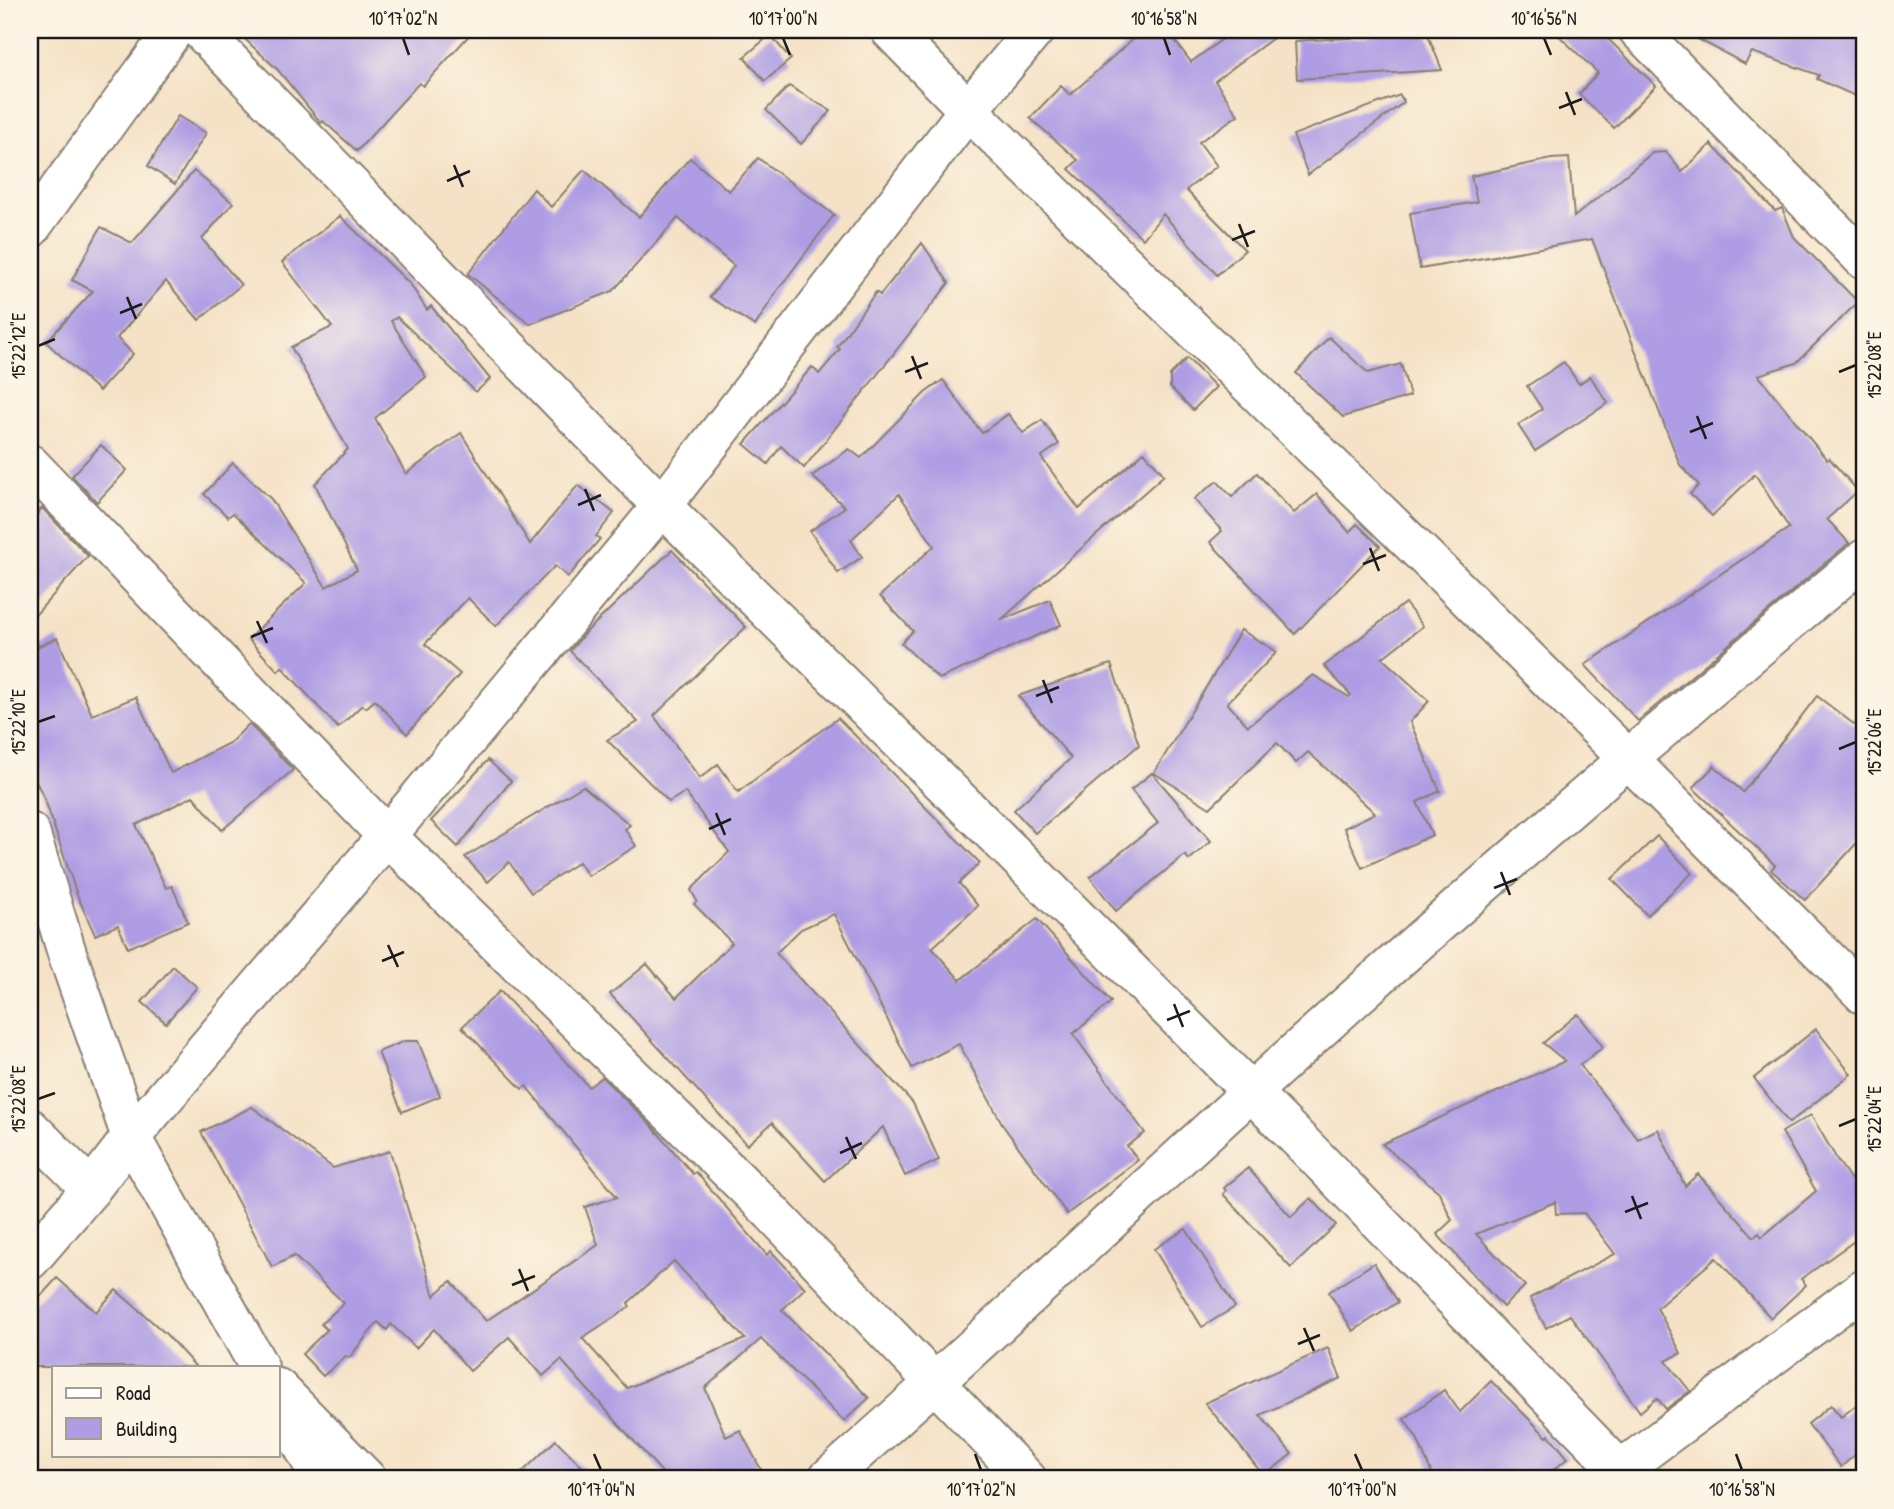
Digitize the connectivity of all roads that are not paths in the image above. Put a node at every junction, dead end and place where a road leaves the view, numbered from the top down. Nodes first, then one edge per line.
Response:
1 (174, 30) edge
2 (200, 30) edge
3 (890, 30) edge
4 (1035, 30) edge
5 (1638, 30) edge
6 (968, 110) junction
7 (30, 229) edge
8 (1864, 260) edge
9 (30, 464) edge
10 (662, 506) junction
11 (1864, 559) edge
12 (1627, 757) junction
13 (30, 832) edge
14 (387, 836) junction
15 (1864, 995) edge
16 (1251, 1092) junction
17 (30, 1128) edge
18 (131, 1137) junction
19 (92, 1189) junction
20 (30, 1260) edge
21 (1864, 1288) edge
22 (258, 1366) edge
23 (935, 1384) junction
24 (280, 1390) edge
25 (280, 1406) edge
26 (1619, 1476) edge
27 (321, 1479) edge
28 (367, 1479) edge
29 (827, 1479) edge
30 (1027, 1479) edge

1 - 7 street
2 - 10 street
3 - 6 street
4 - 6 street
5 - 8 street
6 - 10 street
6 - 12 street
9 - 14 street
10 - 14 street
10 - 16 street
11 - 12 street
12 - 15 street
12 - 16 street
13 - 18 street
14 - 18 street
14 - 23 street
16 - 23 street
16 - 26 street
17 - 19 street
18 - 19 street
18 - 22 street
19 - 20 street
21 - 26 street
23 - 29 street
23 - 30 street
24 - 28 street
25 - 27 street

